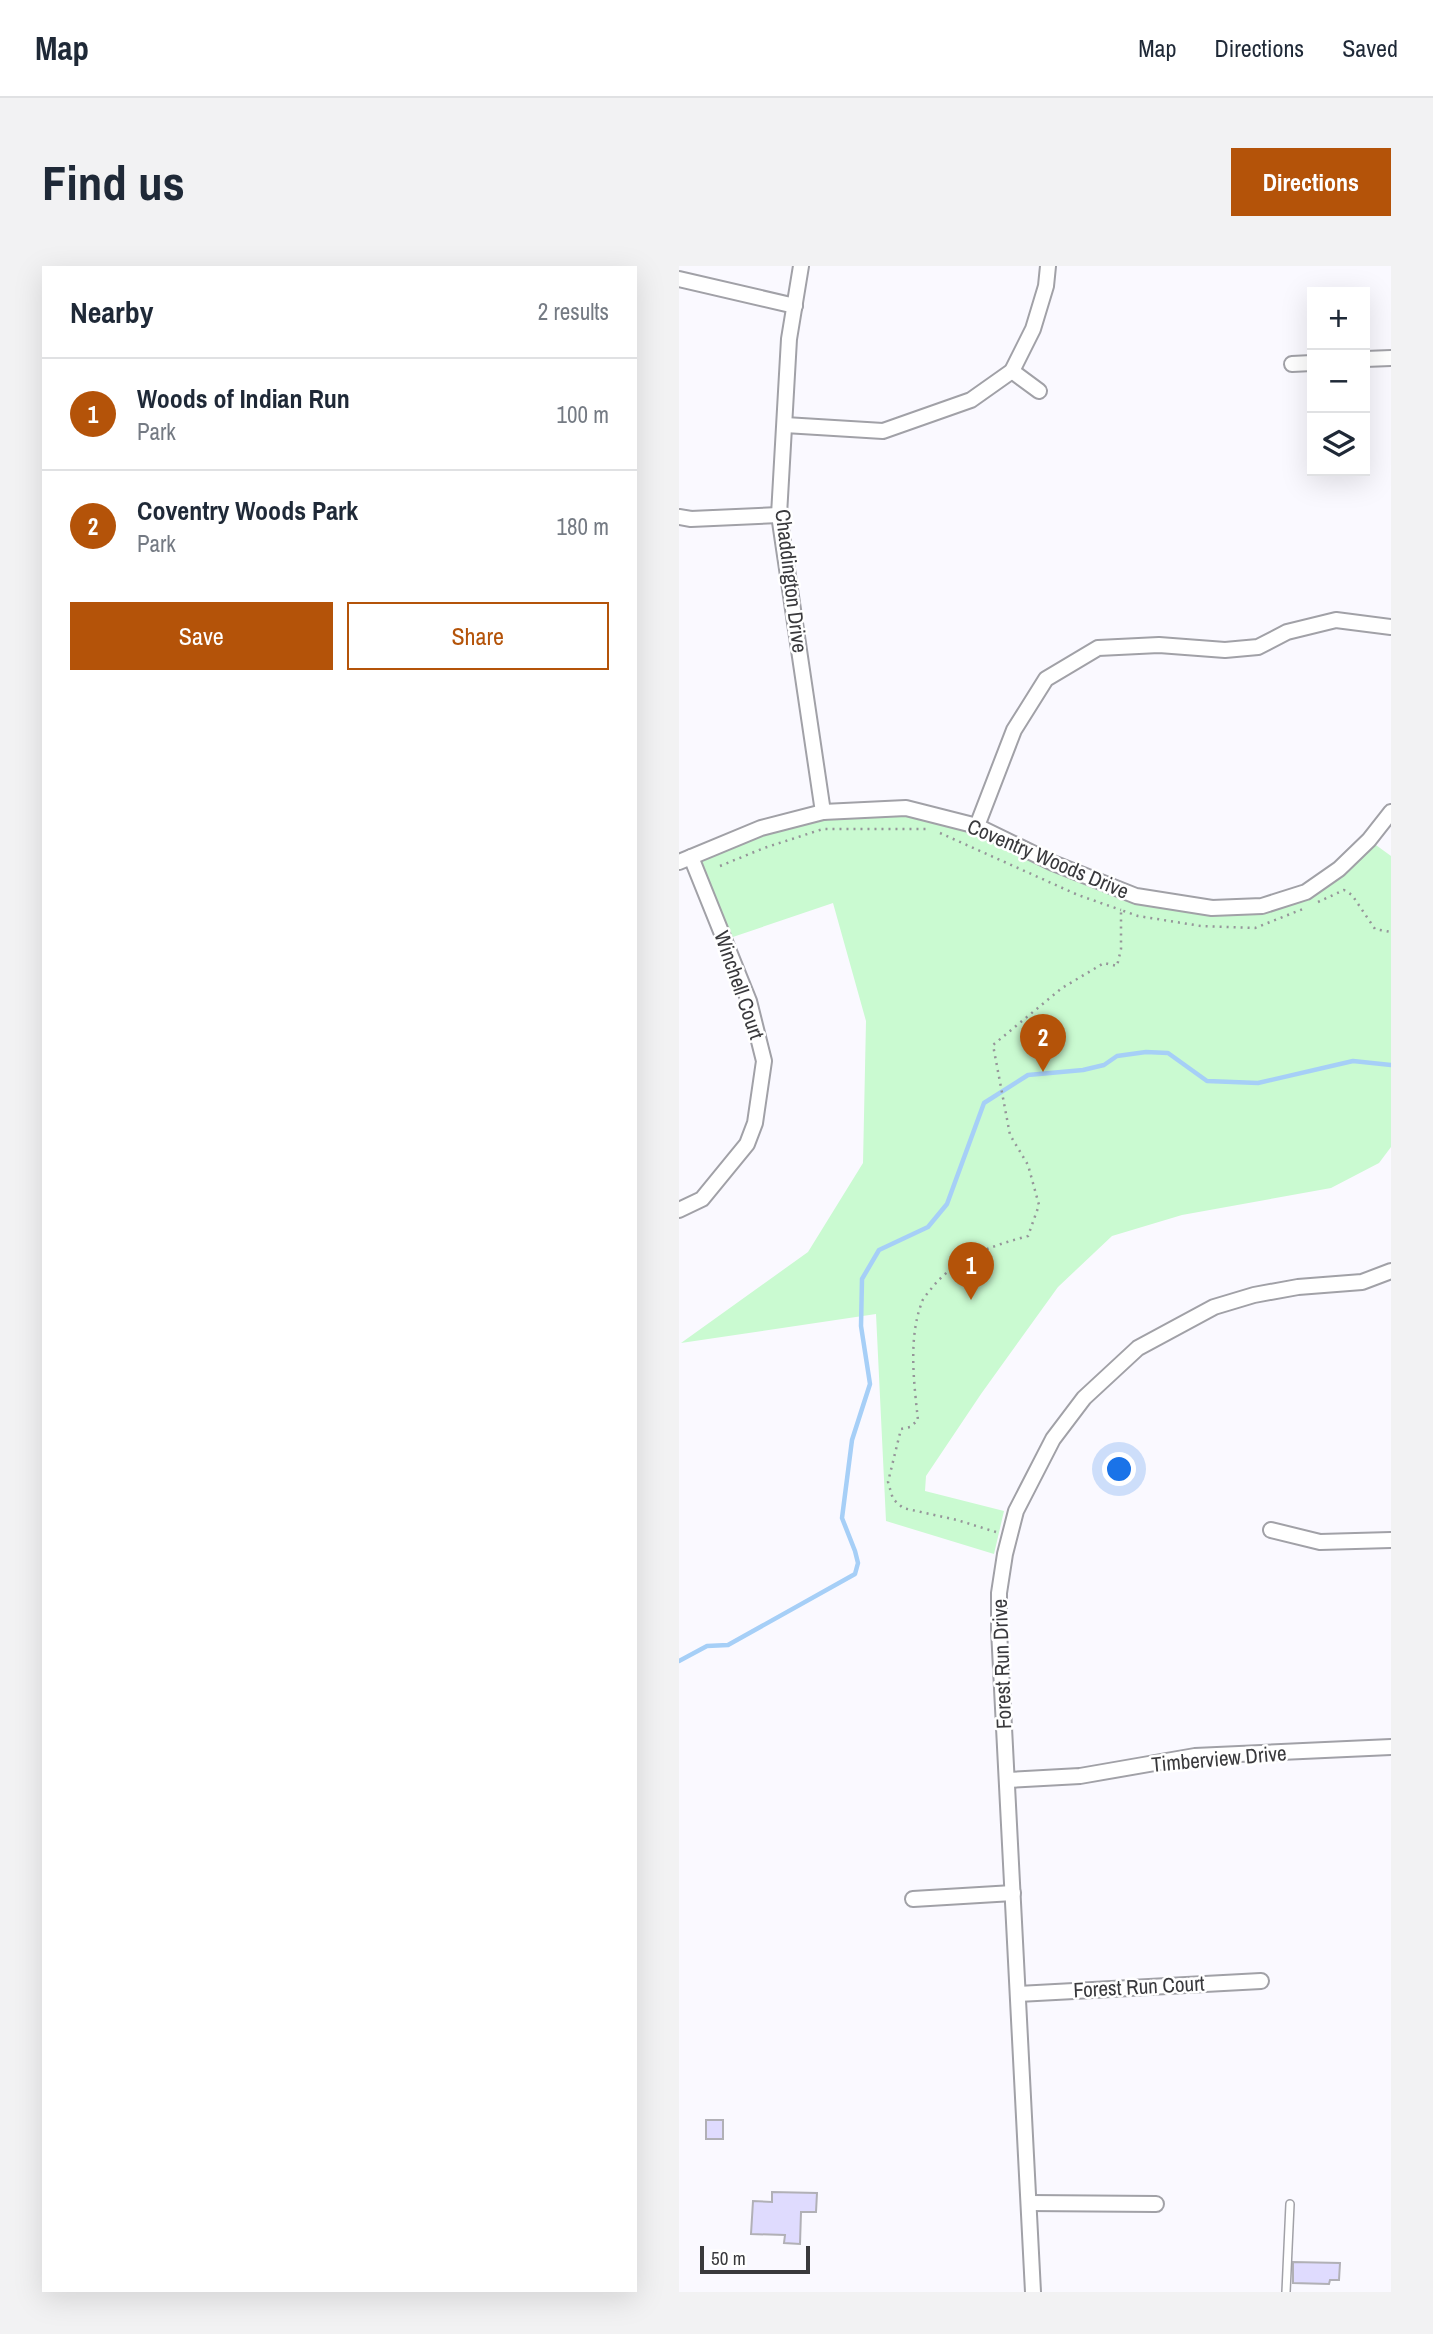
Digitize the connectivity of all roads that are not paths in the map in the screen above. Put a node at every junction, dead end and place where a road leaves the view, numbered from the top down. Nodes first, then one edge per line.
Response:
1 (801, 266) edge
2 (1048, 266) edge
3 (679, 279) edge
4 (795, 306) junction
5 (1391, 358) edge
6 (1370, 359) edge
7 (1307, 362) edge
8 (1292, 364) dead end
9 (1012, 372) junction
10 (1039, 391) dead end
11 (785, 425) junction
12 (779, 515) junction
13 (679, 517) edge
14 (1391, 627) edge
15 (823, 812) junction
16 (1391, 812) edge
17 (977, 826) junction
18 (685, 860) edge
19 (679, 1210) edge
20 (1391, 1271) edge
21 (1271, 1530) dead end
22 (1391, 1540) edge
23 (1391, 1747) edge
24 (1007, 1780) junction
25 (1013, 1893) junction
26 (913, 1899) dead end
27 (1261, 1981) dead end
28 (1018, 1994) junction
29 (1029, 2203) junction
30 (1156, 2204) dead end
31 (1290, 2204) dead end
32 (1033, 2292) edge
33 (1286, 2292) edge

1 - 4 street, Chaddington Drive
2 - 9 street
3 - 4 street
4 - 11 street, Chaddington Drive
5 - 6 street
7 - 8 street
9 - 10 street
9 - 11 street
11 - 12 street, Chaddington Drive
12 - 13 street
12 - 15 street, Chaddington Drive
14 - 17 street
15 - 17 street, Coventry Woods Drive
15 - 18 street, Coventry Woods Drive
16 - 17 street, Coventry Woods Drive
18 - 19 street, Winchell Court
20 - 24 street, Forest Run Drive
21 - 22 street
23 - 24 street, Timberview Drive
24 - 25 street, Forest Run Drive
25 - 26 street
25 - 28 street, Forest Run Drive
27 - 28 street, Forest Run Court
28 - 29 street, Forest Run Drive
29 - 30 street
29 - 32 street, Forest Run Drive
31 - 33 lane

